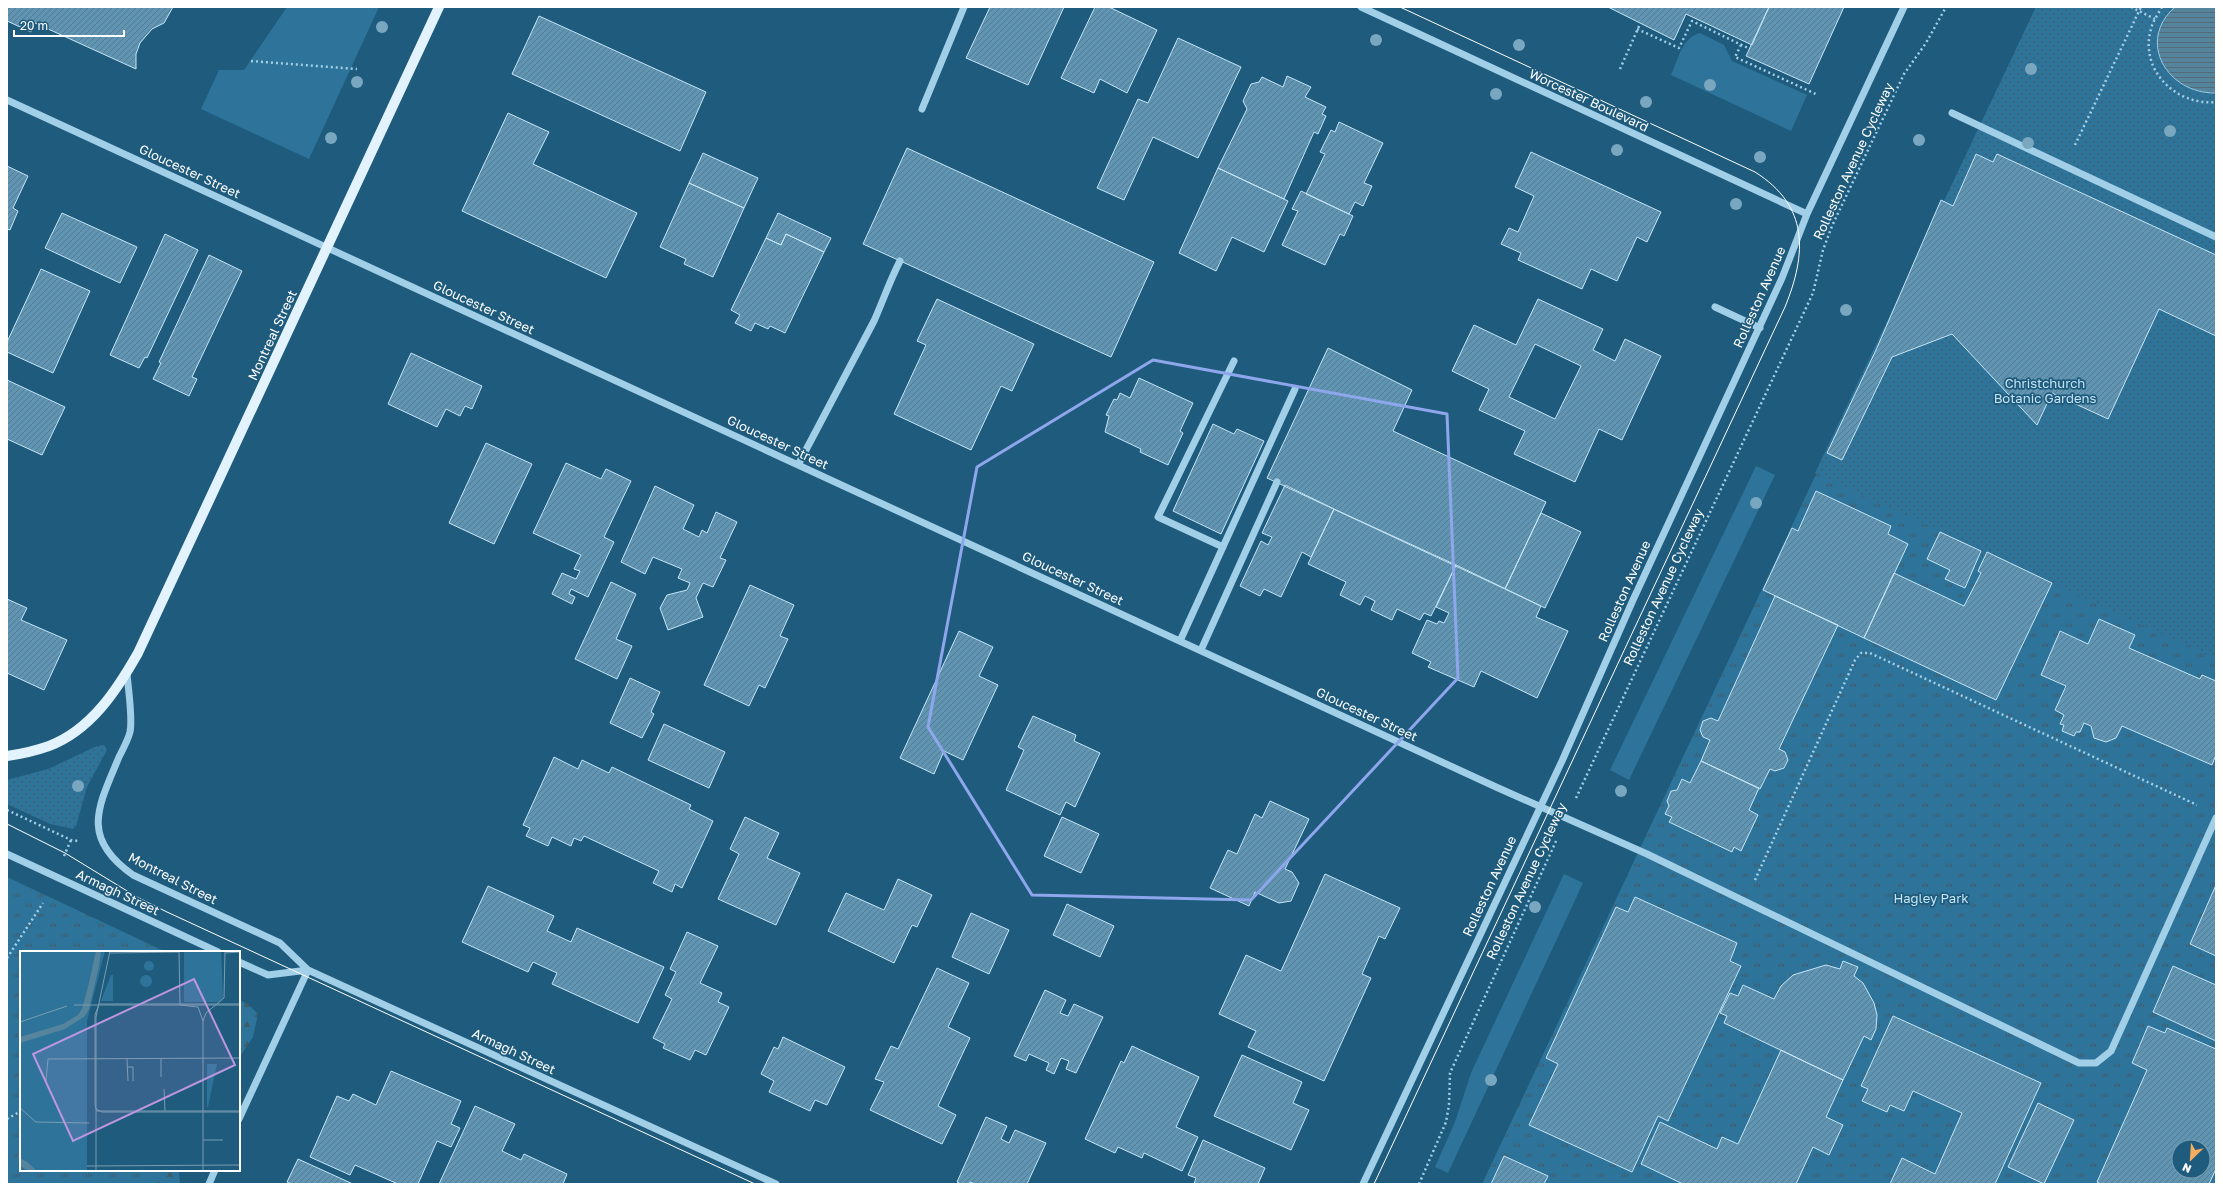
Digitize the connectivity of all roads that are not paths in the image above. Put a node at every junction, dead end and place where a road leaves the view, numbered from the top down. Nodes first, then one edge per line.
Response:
1 (438, 7) edge
2 (964, 7) edge
3 (1361, 7) edge
4 (1904, 7) edge
5 (7, 100) edge
6 (922, 109) dead end
7 (1952, 113) dead end
8 (1807, 214) junction
9 (2216, 237) edge
10 (327, 247) junction
11 (900, 260) dead end
12 (1716, 307) dead end
13 (1760, 328) junction
14 (1234, 361) dead end
15 (1295, 389) dead end
16 (798, 465) junction
17 (1277, 482) dead end
18 (1223, 547) junction
19 (1180, 641) junction
20 (1201, 650) junction
21 (127, 673) junction
22 (7, 756) edge
23 (1540, 807) junction
24 (2216, 818) edge
25 (7, 854) edge
26 (216, 951) edge
27 (240, 962) edge
28 (308, 970) junction
29 (240, 1117) edge
30 (215, 1171) edge
31 (209, 1184) edge
32 (776, 1184) edge
33 (1363, 1184) edge

1 - 10 main road, Montreal Street
2 - 6 street
3 - 8 street, Worcester Boulevard
4 - 8 street, Rolleston Avenue
5 - 10 street, Gloucester Street
7 - 9 street
8 - 13 street, Rolleston Avenue
10 - 16 street, Gloucester Street
10 - 21 main road, Montreal Street
11 - 16 street
12 - 13 street
13 - 23 street, Rolleston Avenue
14 - 18 street
15 - 18 street
16 - 19 street, Gloucester Street
17 - 20 street
18 - 19 street
19 - 20 street, Gloucester Street
20 - 23 street, Gloucester Street
21 - 22 main road, Montreal Street
21 - 28 street, Montreal Street
23 - 24 street, Gloucester Street
23 - 33 street, Rolleston Avenue
25 - 26 street, Armagh Street
27 - 28 street
28 - 29 street
28 - 32 street, Armagh Street
30 - 31 street

